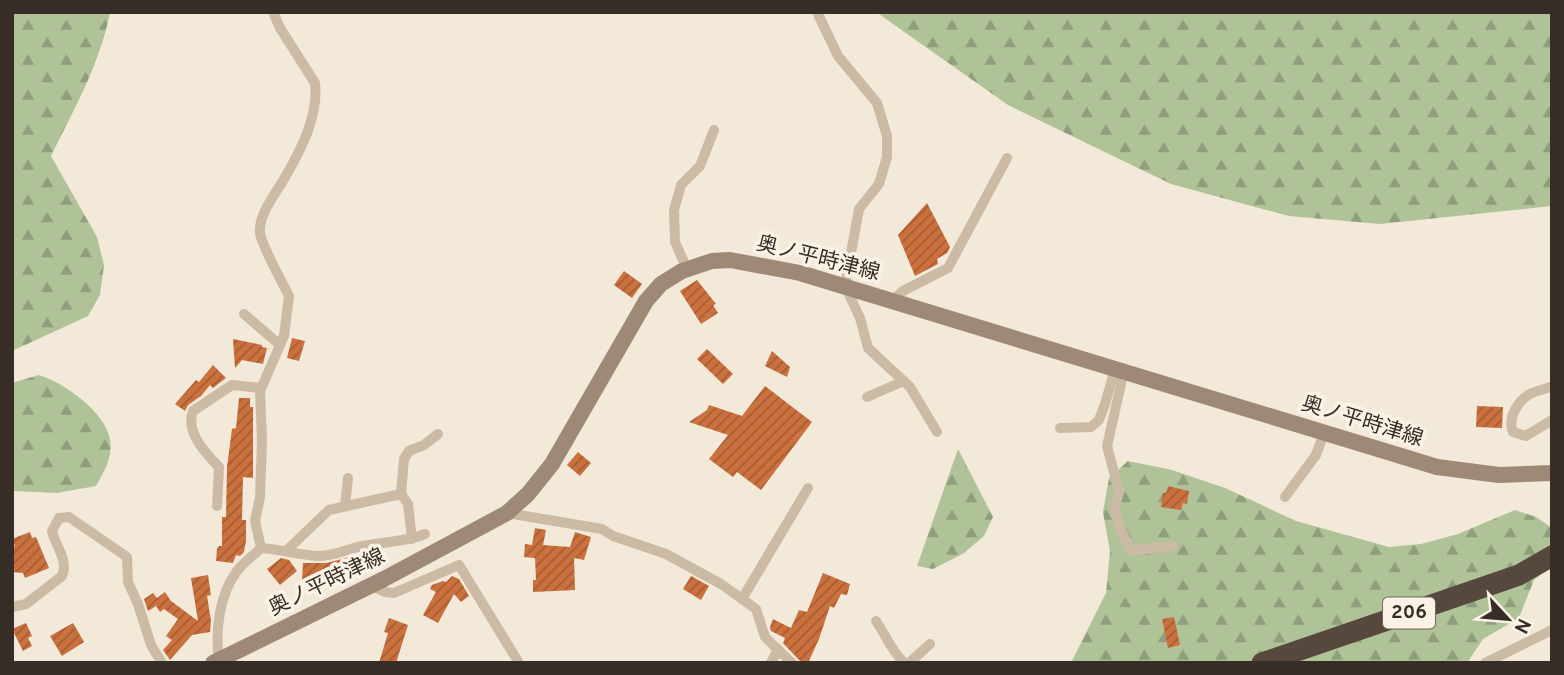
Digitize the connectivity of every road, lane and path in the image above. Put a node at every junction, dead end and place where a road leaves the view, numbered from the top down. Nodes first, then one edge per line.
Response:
1 (274, 12) edge
2 (817, 12) edge
3 (714, 130) dead end
4 (1007, 158) dead end
5 (687, 270) junction
6 (845, 286) junction
7 (893, 300) junction
8 (244, 314) dead end
9 (280, 345) junction
10 (1120, 370) junction
11 (904, 381) junction
12 (1552, 386) edge
13 (261, 388) junction
14 (867, 397) dead end
15 (1552, 420) edge
16 (1060, 428) dead end
17 (937, 432) dead end
18 (1324, 433) junction
19 (438, 434) dead end
20 (1552, 473) edge
21 (348, 478) dead end
22 (808, 488) dead end
23 (401, 494) junction
24 (1285, 497) dead end
25 (217, 506) dead end
26 (345, 506) junction
27 (507, 513) junction
28 (425, 534) dead end
29 (412, 540) junction
30 (1173, 546) dead end
31 (261, 548) junction
32 (287, 550) junction
33 (1552, 556) edge
34 (371, 586) junction
35 (742, 599) junction
36 (12, 607) edge
37 (876, 621) dead end
38 (1552, 630) edge
39 (930, 644) dead end
40 (778, 649) junction
41 (216, 661) edge
42 (162, 663) edge
43 (519, 663) edge
44 (771, 663) edge
45 (792, 663) edge
46 (907, 663) edge
47 (1262, 663) edge
48 (1485, 663) edge

1 - 9 street
2 - 6 street
3 - 5 street
4 - 7 street
5 - 6 main road, 奥ノ平時津線
5 - 27 main road, 奥ノ平時津線
6 - 7 main road, 奥ノ平時津線
6 - 11 street
7 - 10 main road, 奥ノ平時津線
8 - 9 street
9 - 13 street
10 - 16 street
10 - 18 main road, 奥ノ平時津線
10 - 30 street
11 - 14 street
11 - 17 street
12 - 15 street
13 - 25 street
13 - 31 street
18 - 20 main road, 奥ノ平時津線
18 - 24 street
19 - 23 street
21 - 26 street
22 - 35 street
23 - 26 street
23 - 29 street
26 - 32 street
27 - 34 main road, 奥ノ平時津線
27 - 35 street
28 - 29 street
29 - 32 street
31 - 32 street
31 - 41 street
33 - 47 highway, 206
34 - 41 main road, 奥ノ平時津線
34 - 43 street
35 - 40 street
36 - 42 street
37 - 46 street
38 - 48 street
39 - 46 street
40 - 44 street
40 - 45 street

